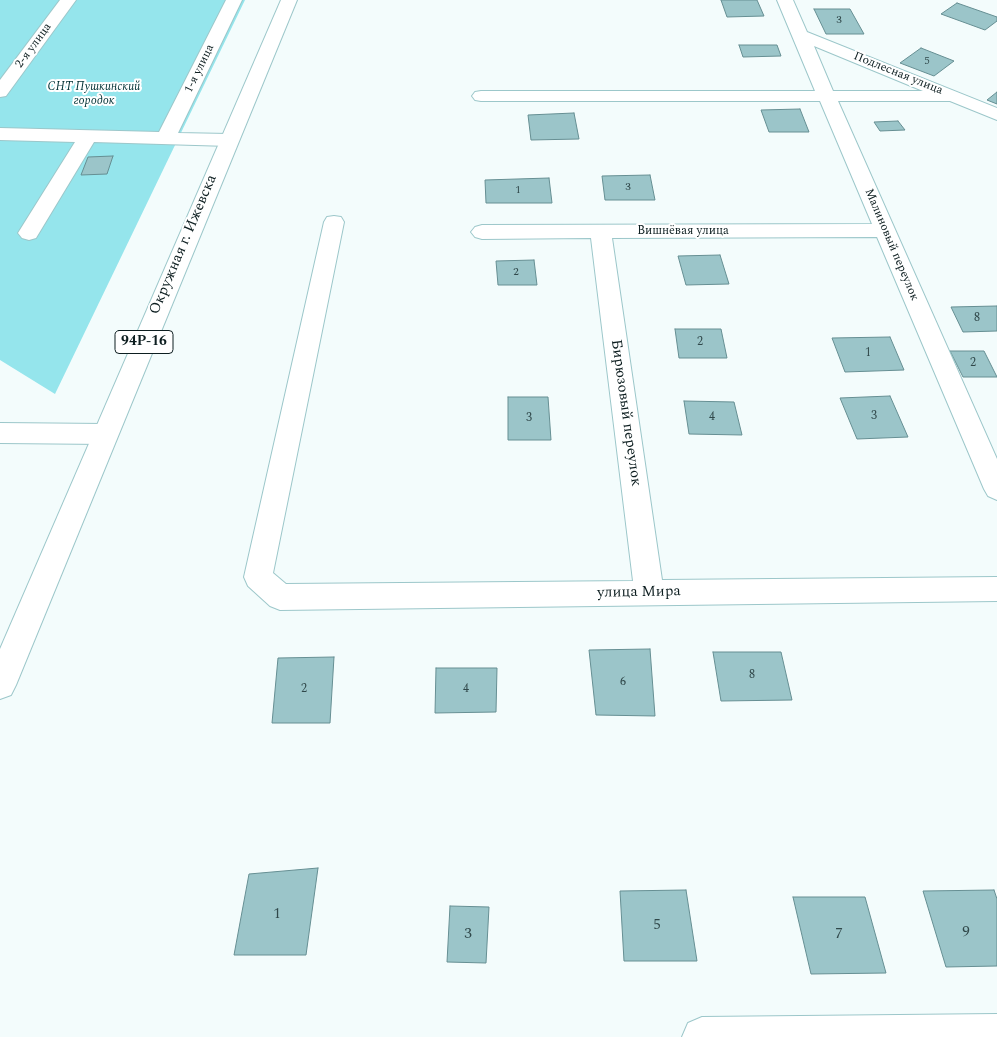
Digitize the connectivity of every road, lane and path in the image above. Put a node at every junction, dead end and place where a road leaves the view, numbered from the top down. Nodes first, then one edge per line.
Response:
1 (68, 0) edge
2 (234, 0) edge
3 (289, 0) edge
4 (784, 0) edge
5 (800, 35) junction
6 (0, 92) edge
7 (481, 96) dead end
8 (826, 96) junction
9 (954, 96) junction
10 (997, 114) edge
11 (0, 134) edge
12 (88, 136) junction
13 (166, 138) junction
14 (229, 140) junction
15 (334, 222) dead end
16 (885, 230) junction
17 (482, 232) dead end
18 (601, 232) junction
19 (29, 233) dead end
20 (0, 433) edge
21 (105, 434) junction
22 (997, 490) edge
23 (997, 590) edge
24 (649, 593) junction
25 (0, 685) edge
26 (997, 1034) edge
27 (702, 1037) edge

1 - 6 street, 2-я улица
2 - 13 street, 1-я улица
3 - 14 street, Окружная г. Ижевска / 94Р-16
4 - 5 street, Малиновый переулок
5 - 8 street, Малиновый переулок
5 - 9 street, Подлесная улица
7 - 8 street
8 - 9 street
8 - 16 street, Малиновый переулок
9 - 10 street, Подлесная улица
11 - 12 street
12 - 13 street
12 - 19 street
13 - 14 street
14 - 21 street, Окружная г. Ижевска / 94Р-16
15 - 24 street, улица Мира
16 - 18 street, Вишнёвая улица
16 - 22 street, Малиновый переулок
17 - 18 street, Вишнёвая улица
18 - 24 street, Бирюзовый переулок
20 - 21 street
21 - 25 street, Окружная г. Ижевска / 94Р-16
23 - 24 street, улица Мира
26 - 27 street

